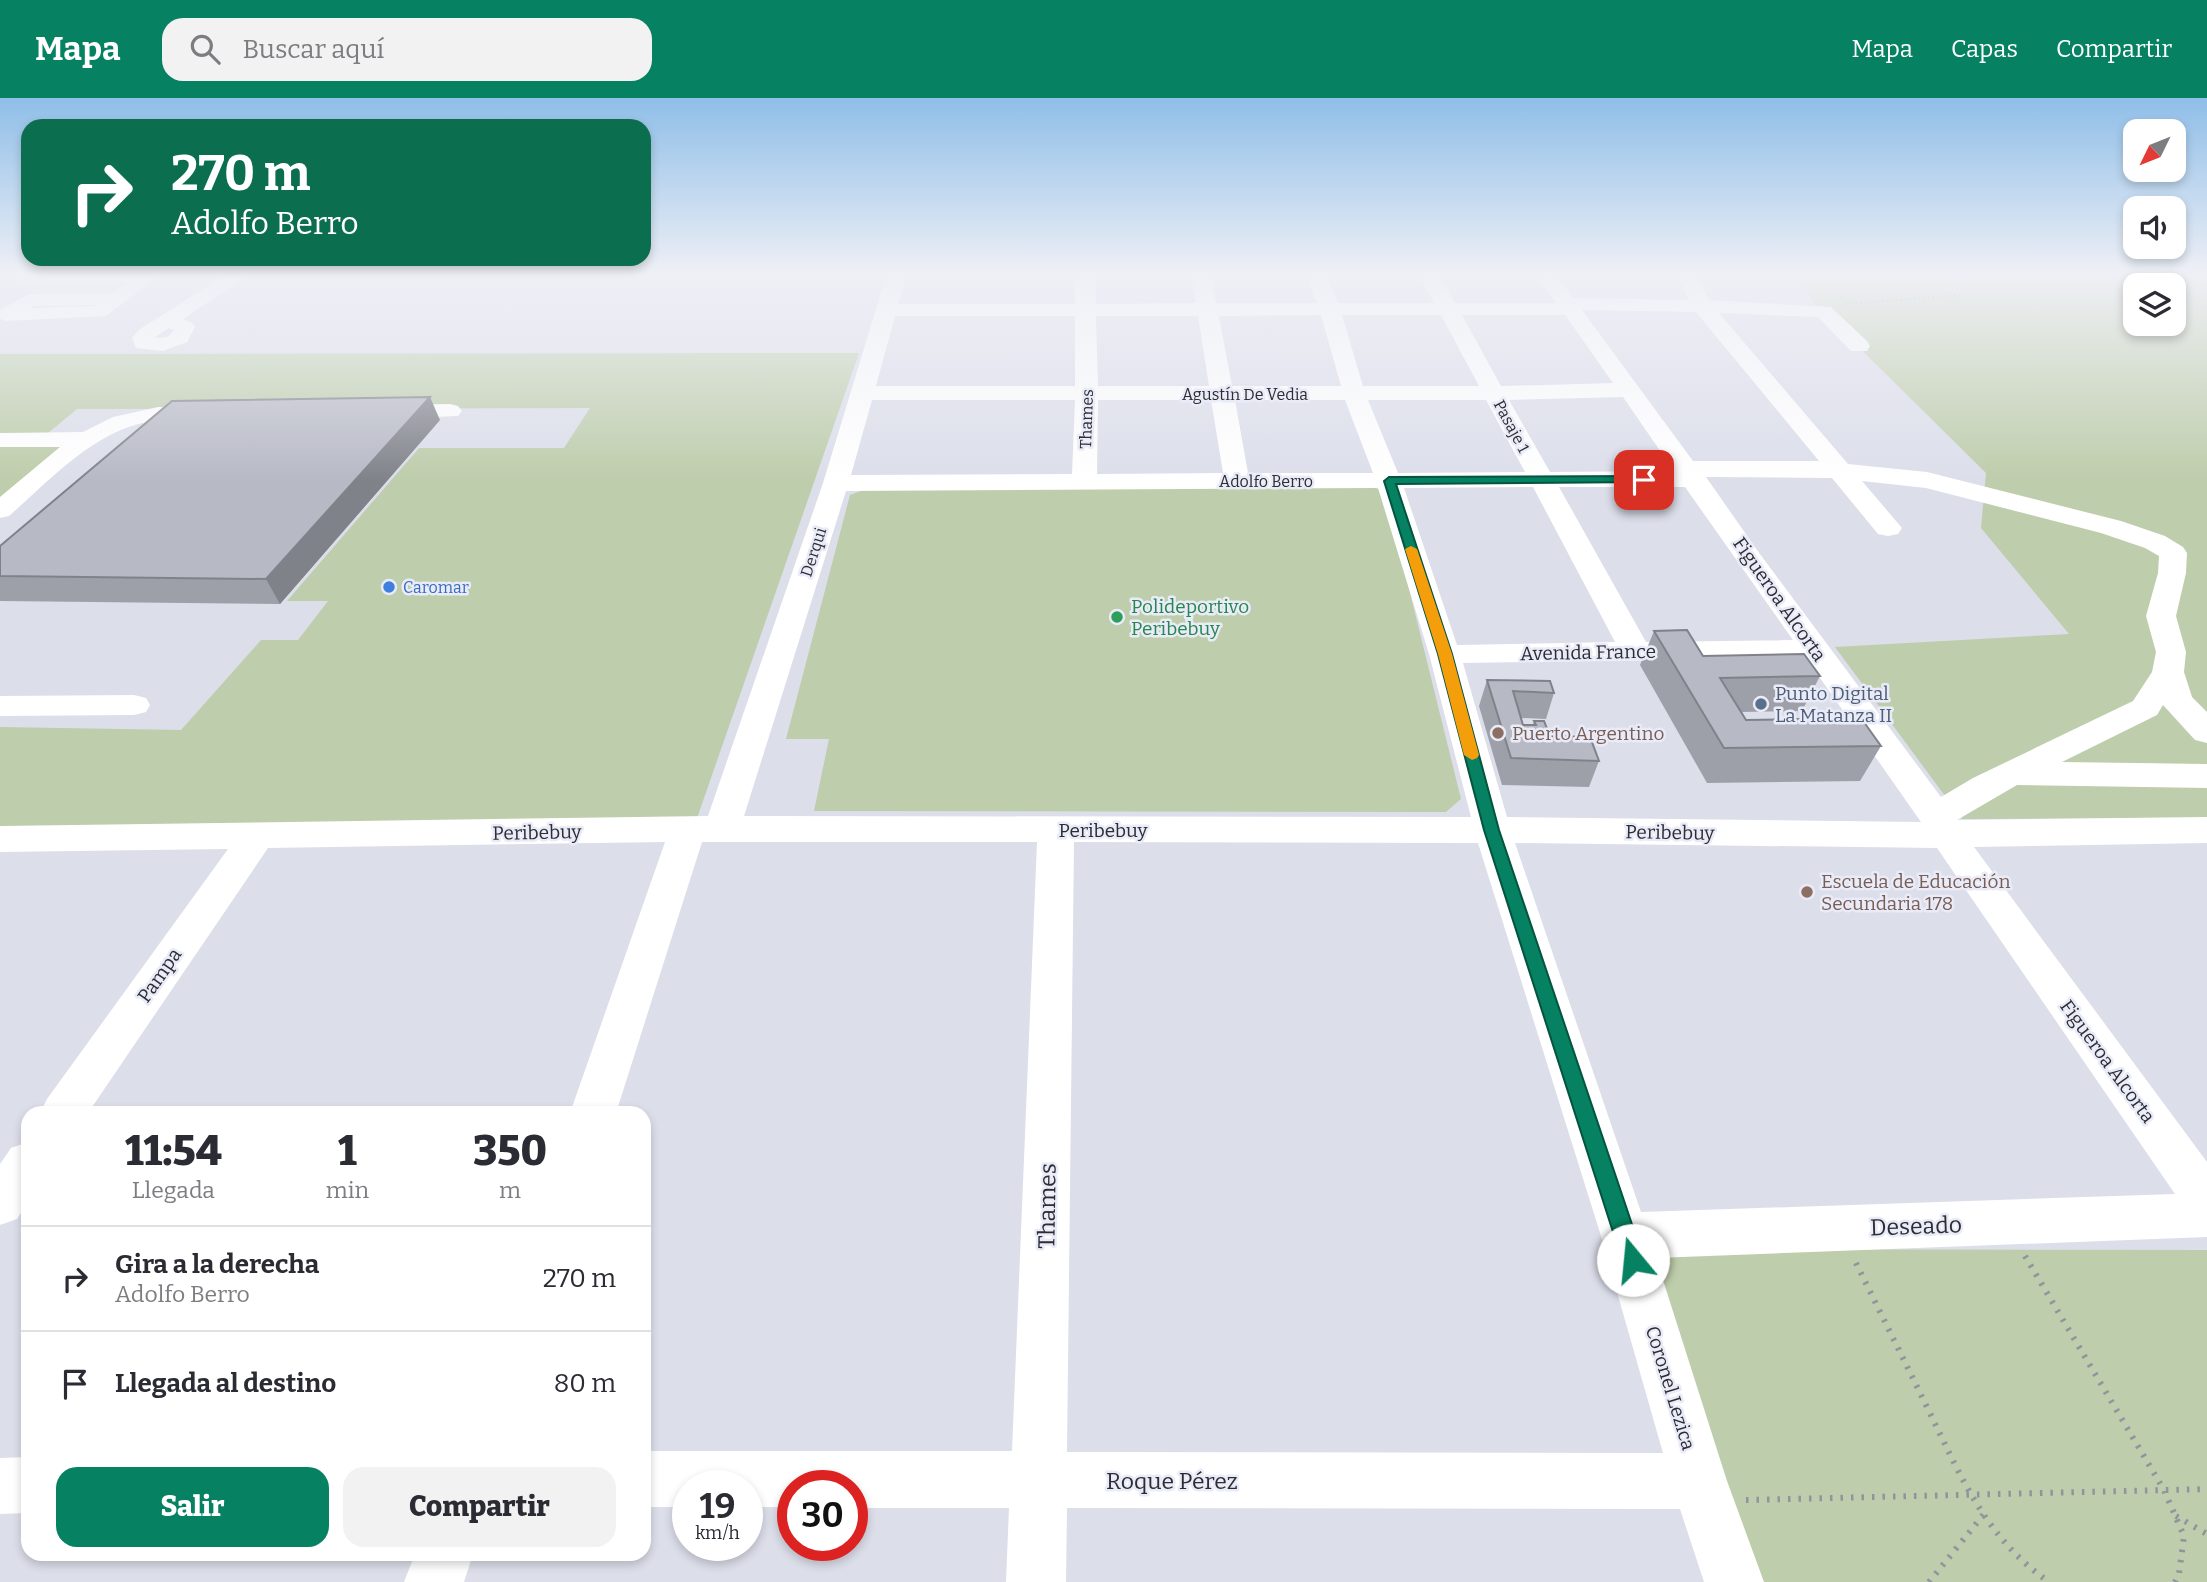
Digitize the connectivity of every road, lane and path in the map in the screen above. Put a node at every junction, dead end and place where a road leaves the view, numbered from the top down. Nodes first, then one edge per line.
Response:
1 (876, 342) edge
2 (1086, 342) edge
3 (1212, 342) edge
4 (1339, 342) edge
5 (1466, 342) edge
6 (1595, 342) edge
7 (1733, 342) edge
8 (1855, 342) edge
9 (1859, 346) dead end
10 (1630, 390) junction
11 (861, 393) junction
12 (1087, 393) junction
13 (1354, 393) junction
14 (1494, 393) junction
15 (1221, 394) junction
16 (450, 411) dead end
17 (369, 412) edge
18 (234, 414) edge
19 (87, 439) junction
20 (0, 440) edge
21 (1840, 470) junction
22 (1691, 474) junction
23 (1541, 480) junction
24 (1237, 481) junction
25 (1389, 481) junction
26 (1084, 482) junction
27 (836, 483) junction
28 (0, 510) edge
29 (1888, 528) dead end
30 (1815, 649) junction
31 (1636, 652) junction
32 (1445, 654) junction
33 (2168, 672) junction
34 (134, 705) dead end
35 (0, 706) edge
36 (2207, 732) edge
37 (2016, 773) junction
38 (2207, 776) edge
39 (1943, 825) junction
40 (705, 829) junction
41 (1492, 830) junction
42 (2207, 830) edge
43 (1056, 831) junction
44 (256, 838) junction
45 (0, 839) edge
46 (68, 1106) edge
47 (596, 1106) edge
48 (21, 1173) edge
49 (2207, 1199) edge
50 (0, 1203) edge
51 (2207, 1215) edge
52 (2005, 1222) junction
53 (1838, 1228) junction
54 (1625, 1236) junction
55 (651, 1479) edge
56 (1040, 1481) junction
57 (21, 1485) edge
58 (0, 1486) edge
59 (2207, 1489) edge
60 (2164, 1490) junction
61 (1703, 1491) junction
62 (1971, 1494) junction
63 (1984, 1514) junction
64 (2175, 1516) junction
65 (2207, 1534) edge
66 (442, 1561) edge
67 (434, 1582) edge
68 (1036, 1582) edge
69 (1734, 1582) edge
70 (1929, 1582) edge
71 (2049, 1582) edge
72 (2175, 1582) edge

1 - 11 street, Derqui
2 - 12 street, Thames
3 - 15 street
4 - 13 street, Coronel Lezica
5 - 14 street, Pasaje 1
6 - 10 street, Figueroa Alcorta
7 - 21 street
8 - 9 street
10 - 14 street, Agustín De Vedia
10 - 22 street, Figueroa Alcorta
11 - 12 street, Agustín De Vedia
11 - 27 street, Derqui
12 - 15 street, Agustín De Vedia
12 - 26 street, Thames
13 - 14 street, Agustín De Vedia
13 - 15 street, Agustín De Vedia
13 - 25 street, Coronel Lezica
14 - 23 street, Pasaje 1
15 - 24 street
16 - 17 street
18 - 19 street
19 - 20 street
19 - 28 street
21 - 22 street, Adolfo Berro
21 - 29 street
21 - 33 street, Adolfo Berro
22 - 23 street, Adolfo Berro
22 - 30 street, Figueroa Alcorta
23 - 25 street, Adolfo Berro
23 - 31 street, Pasaje 1
24 - 25 street, Adolfo Berro
24 - 26 street, Adolfo Berro
25 - 32 street, Coronel Lezica
26 - 27 street, Adolfo Berro
27 - 40 street, Derqui
30 - 31 street, Avenida France
30 - 39 street, Figueroa Alcorta
31 - 32 street, Avenida France
32 - 41 street, Coronel Lezica
33 - 36 street
33 - 37 street
34 - 35 street
37 - 38 street
37 - 39 street
39 - 41 street, Peribebuy
39 - 42 street, Peribebuy
39 - 49 street, Figueroa Alcorta
40 - 43 street, Peribebuy
40 - 44 street, Peribebuy
40 - 47 street, Derqui
41 - 43 street, Peribebuy
41 - 54 street, Coronel Lezica
43 - 56 street, Thames
44 - 45 street, Peribebuy
44 - 46 street, Pampa
48 - 50 street
51 - 52 street, Deseado
52 - 53 street, Deseado
52 - 60 path
53 - 54 street, Deseado
53 - 62 path
54 - 61 street, Coronel Lezica
55 - 56 street, Roque Pérez
56 - 61 street, Roque Pérez
56 - 68 street, Thames
57 - 58 street
59 - 60 path
60 - 62 path
60 - 64 path
61 - 62 path
61 - 69 street, Coronel Lezica
62 - 63 path
63 - 70 path
63 - 71 path
64 - 65 path
64 - 72 path
66 - 67 street

